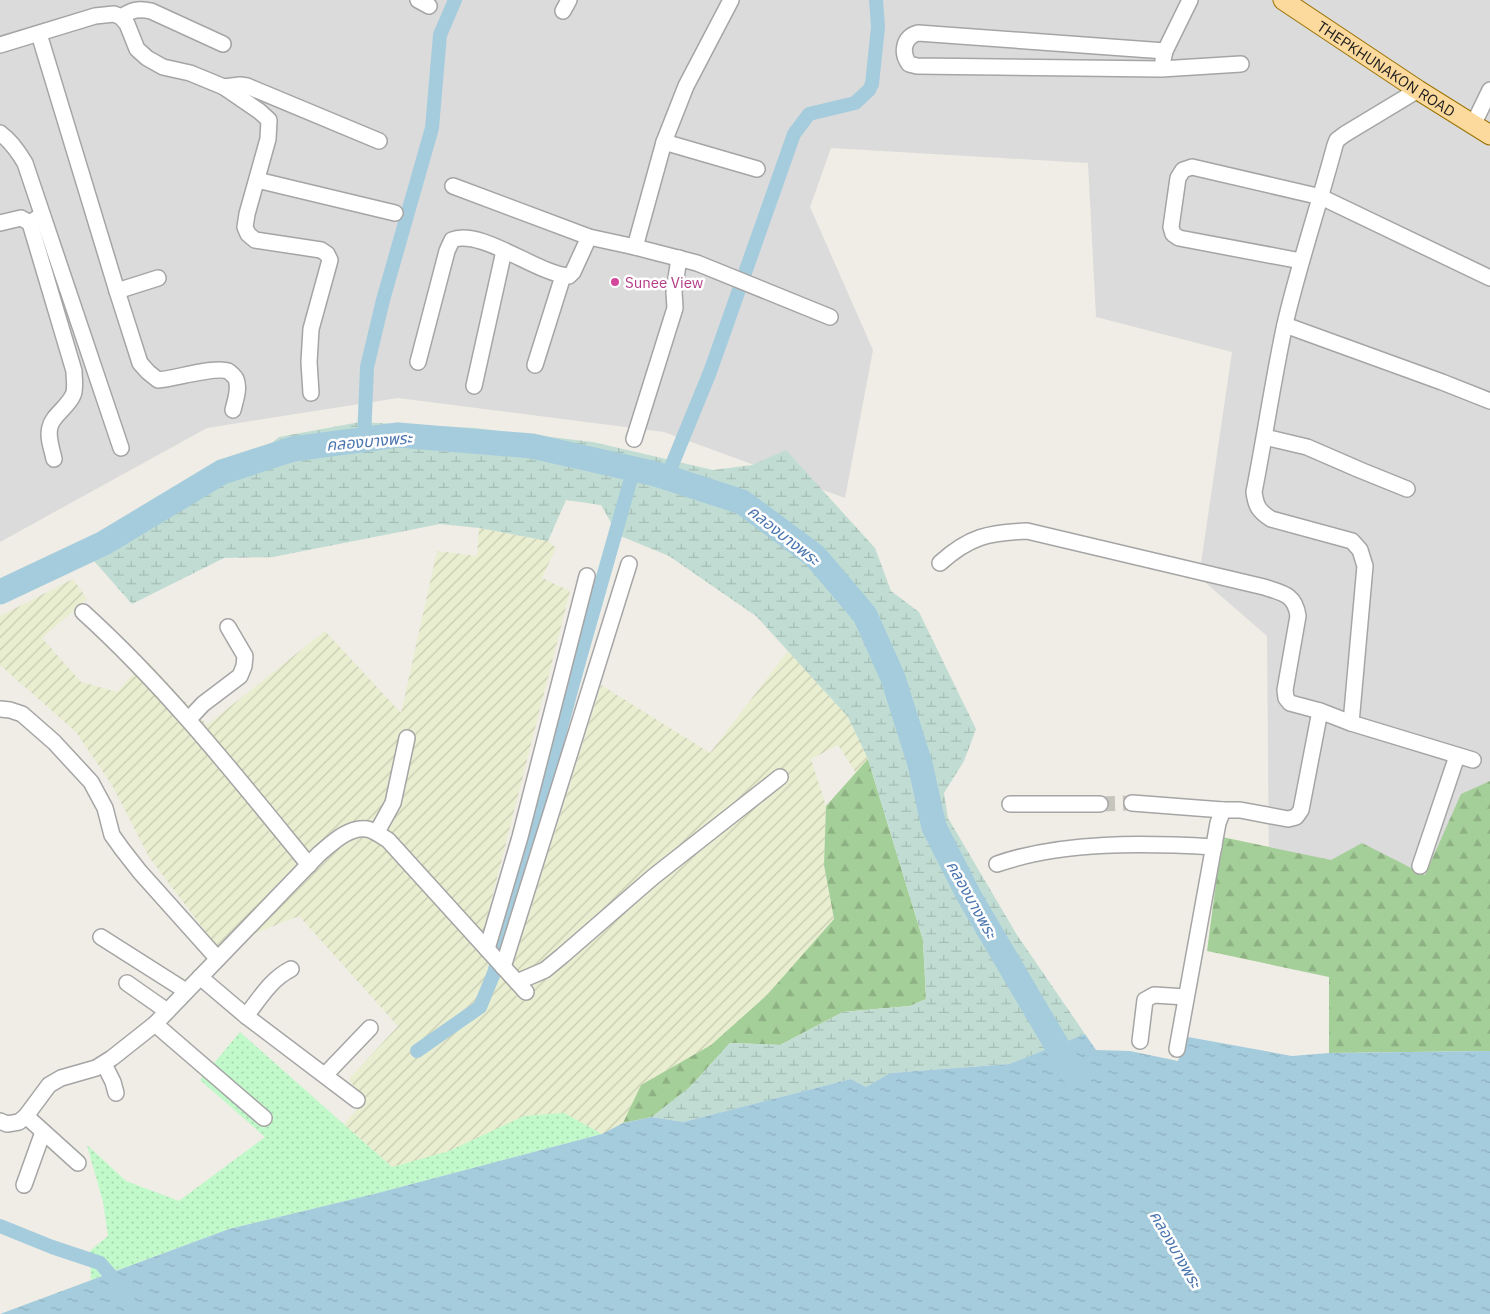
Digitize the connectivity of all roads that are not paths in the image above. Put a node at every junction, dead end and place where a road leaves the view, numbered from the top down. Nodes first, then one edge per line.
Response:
1 (730, 0) edge
2 (1190, 0) edge
3 (1283, 0) edge
4 (121, 16) junction
5 (39, 34) junction
6 (223, 44) dead end
7 (0, 45) edge
8 (1165, 51) junction
9 (1241, 64) dead end
10 (1161, 69) junction
11 (224, 87) junction
12 (1418, 90) junction
13 (1490, 90) edge
14 (1473, 125) junction
15 (0, 133) edge
16 (1490, 135) edge
17 (379, 141) dead end
18 (664, 142) junction
19 (757, 169) dead end
20 (257, 180) junction
21 (453, 186) dead end
22 (1321, 197) junction
23 (395, 213) dead end
24 (36, 219) junction
25 (0, 223) edge
26 (588, 237) junction
27 (635, 247) junction
28 (504, 251) junction
29 (679, 258) junction
30 (1301, 261) junction
31 (563, 276) junction
32 (158, 278) dead end
33 (1490, 278) edge
34 (117, 291) junction
35 (830, 317) dead end
36 (1285, 326) junction
37 (418, 362) dead end
38 (535, 365) dead end
39 (474, 386) dead end
40 (311, 393) dead end
41 (1490, 401) edge
42 (234, 410) dead end
43 (1265, 437) junction
44 (634, 439) dead end
45 (121, 448) dead end
46 (54, 459) dead end
47 (1408, 489) dead end
48 (940, 563) dead end
49 (629, 564) dead end
50 (587, 576) dead end
51 (83, 612) dead end
52 (228, 627) dead end
53 (0, 709) edge
54 (1320, 711) junction
55 (189, 719) junction
56 (1352, 723) junction
57 (407, 738) dead end
58 (1457, 756) junction
59 (1473, 760) dead end
60 (780, 777) dead end
61 (1132, 803) tunnel mouth
62 (1010, 804) dead end
63 (1100, 804) tunnel mouth
64 (1223, 810) junction
65 (377, 832) junction
66 (1214, 847) junction
67 (309, 864) junction
68 (996, 864) dead end
69 (1420, 866) dead end
70 (101, 937) dead end
71 (487, 949) junction
72 (217, 958) junction
73 (503, 967) junction
74 (291, 969) dead end
75 (200, 977) junction
76 (127, 983) dead end
77 (186, 991) junction
78 (1186, 996) junction
79 (168, 1011) junction
80 (246, 1016) junction
81 (154, 1024) junction
82 (370, 1028) dead end
83 (1140, 1040) dead end
84 (1176, 1049) dead end
85 (104, 1064) junction
86 (325, 1075) junction
87 (116, 1093) dead end
88 (357, 1100) dead end
89 (26, 1116) junction
90 (264, 1118) dead end
91 (0, 1121) edge
92 (43, 1132) junction
93 (78, 1163) dead end
94 (24, 1185) dead end

1 - 18 street
2 - 8 street
3 - 12 main road, THEPKHUNAKON ROAD
4 - 5 street
4 - 6 street
4 - 11 street
5 - 7 street
5 - 34 street
8 - 10 street
8 - 10 street
9 - 10 street
11 - 17 street
11 - 20 street
12 - 14 main road, THEPKHUNAKON ROAD
12 - 22 street
13 - 14 street
14 - 16 main road, THEPKHUNAKON ROAD
15 - 24 street
18 - 19 street
18 - 27 street
20 - 23 street
20 - 40 street
21 - 26 street
22 - 30 street
22 - 30 street
22 - 33 street
24 - 25 street
24 - 45 street
24 - 46 street
26 - 27 street
26 - 31 street
27 - 29 street
28 - 31 street
28 - 37 street
28 - 39 street
29 - 35 street
29 - 44 street
30 - 36 street
31 - 38 street
32 - 34 street
34 - 42 street
36 - 41 street
36 - 43 street
43 - 47 street
43 - 56 street
48 - 54 street
49 - 73 street
50 - 71 street
51 - 55 street
52 - 55 street
53 - 72 street
54 - 56 street
54 - 64 street
55 - 67 street
56 - 58 street
57 - 65 street
58 - 59 street
58 - 69 street
60 - 73 street
61 - 64 street
62 - 63 street
64 - 66 street
65 - 67 street
65 - 71 street
66 - 68 street
66 - 78 street
67 - 72 street
70 - 77 street
71 - 73 street
72 - 75 street
74 - 80 street
75 - 77 street
75 - 80 street
76 - 79 street
77 - 79 street
78 - 83 street
78 - 84 street
79 - 81 street
80 - 86 street
81 - 85 street
81 - 90 street
82 - 86 street
85 - 87 street
85 - 89 street
86 - 88 street
89 - 91 street
89 - 92 street
92 - 93 street
92 - 94 street

